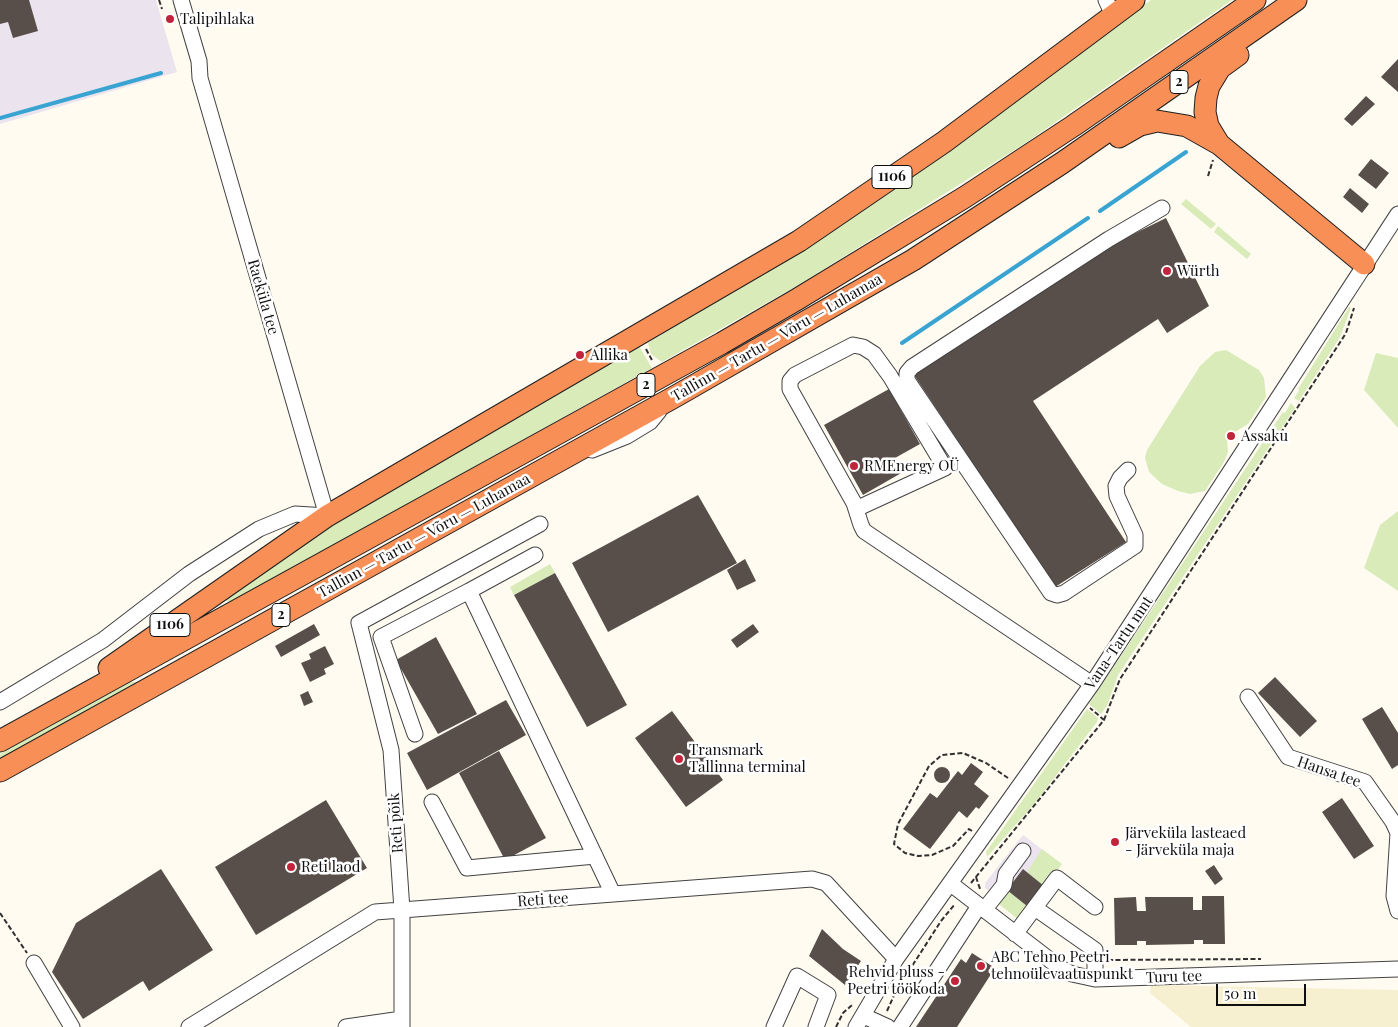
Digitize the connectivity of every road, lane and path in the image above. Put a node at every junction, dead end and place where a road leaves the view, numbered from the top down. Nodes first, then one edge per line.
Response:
1 (160, 0) edge
2 (181, 0) edge
3 (1134, 0) edge
4 (1255, 0) edge
5 (1297, 0) edge
6 (168, 4) edge
7 (1110, 7) edge
8 (200, 78) junction
9 (1219, 144) junction
10 (1062, 163) junction
11 (1162, 208) dead end
12 (1398, 214) edge
13 (1364, 264) junction
14 (1354, 306) dead end
15 (1327, 321) junction
16 (1292, 401) dead end
17 (1300, 406) junction
18 (1128, 470) dead end
19 (856, 509) junction
20 (1204, 514) junction
21 (327, 516) junction
22 (540, 524) dead end
23 (535, 555) dead end
24 (439, 580) junction
25 (469, 591) junction
26 (449, 601) junction
27 (1092, 684) junction
28 (1248, 697) dead end
29 (1080, 701) junction
30 (0, 702) edge
31 (1104, 720) junction
32 (415, 734) dead end
33 (7, 737) edge
34 (0, 771) edge
35 (1020, 787) junction
36 (432, 802) dead end
37 (983, 839) junction
38 (1024, 850) dead end
39 (595, 856) junction
40 (976, 877) junction
41 (951, 884) junction
42 (969, 886) dead end
43 (614, 894) junction
44 (958, 901) dead end
45 (985, 906) junction
46 (1095, 907) dead end
47 (1035, 908) junction
48 (402, 910) junction
49 (1398, 911) edge
50 (0, 913) edge
51 (937, 919) dead end
52 (941, 921) junction
53 (1016, 934) junction
54 (896, 959) junction
55 (1270, 959) dead end
56 (1095, 961) junction
57 (34, 963) joint
58 (1398, 969) edge
59 (1095, 979) junction
60 (853, 1004) dead end
61 (886, 1022) edge
62 (402, 1023) edge
63 (861, 1023) edge
64 (72, 1027) edge
65 (189, 1027) edge
66 (346, 1027) edge
67 (774, 1027) edge
68 (816, 1027) edge
69 (836, 1027) edge
70 (900, 1027) edge

1 - 6 path
2 - 8 street, Raeküla tee
3 - 7 highway, 1106
4 - 33 highway, Tallinn — Tartu — Võru — Luhamaa / 2
5 - 9 highway
5 - 10 highway, Tallinn — Tartu — Võru — Luhamaa / 2
6 - 8 street, Raeküla tee
7 - 21 highway, 1106
8 - 21 street, Raeküla tee
9 - 10 highway
9 - 13 highway
10 - 34 highway, Tallinn — Tartu — Võru — Luhamaa / 2
11 - 18 street
12 - 13 street, Vana-Tartu mnt
13 - 15 street, Vana-Tartu mnt
14 - 17 path
15 - 20 street, Vana-Tartu mnt
15 - 20 street
16 - 17 path
17 - 31 path
19 - 19 street
19 - 27 street
20 - 27 street, Vana-Tartu mnt
21 - 30 street
21 - 33 highway, 1106
22 - 24 street
23 - 25 street
24 - 26 street
24 - 48 street, Reti põik
25 - 26 street
25 - 39 street
26 - 32 street
27 - 29 street, Vana-Tartu mnt
28 - 49 street, Hansa tee
29 - 31 path
29 - 35 street, Vana-Tartu mnt
31 - 40 path
35 - 37 street, Vana-Tartu mnt
35 - 37 path
36 - 39 street
37 - 41 street, Vana-Tartu mnt
38 - 45 street
39 - 43 street
40 - 42 path
40 - 45 path
41 - 45 street, Turu tee
41 - 54 street, Vana-Tartu mnt
43 - 48 street, Reti tee
43 - 54 street, Reti tee
44 - 52 path
45 - 53 street, Turu tee
45 - 70 street
46 - 47 street
47 - 53 street
47 - 56 street
48 - 62 street, Reti põik
48 - 65 street, Reti tee
50 - 57 path
51 - 52 path
52 - 61 path
53 - 59 street, Turu tee
54 - 63 street, Vana-Tartu mnt
55 - 56 path
56 - 59 street
57 - 64 street
58 - 59 street, Turu tee
60 - 69 path
61 - 63 street
62 - 66 street
67 - 68 street

